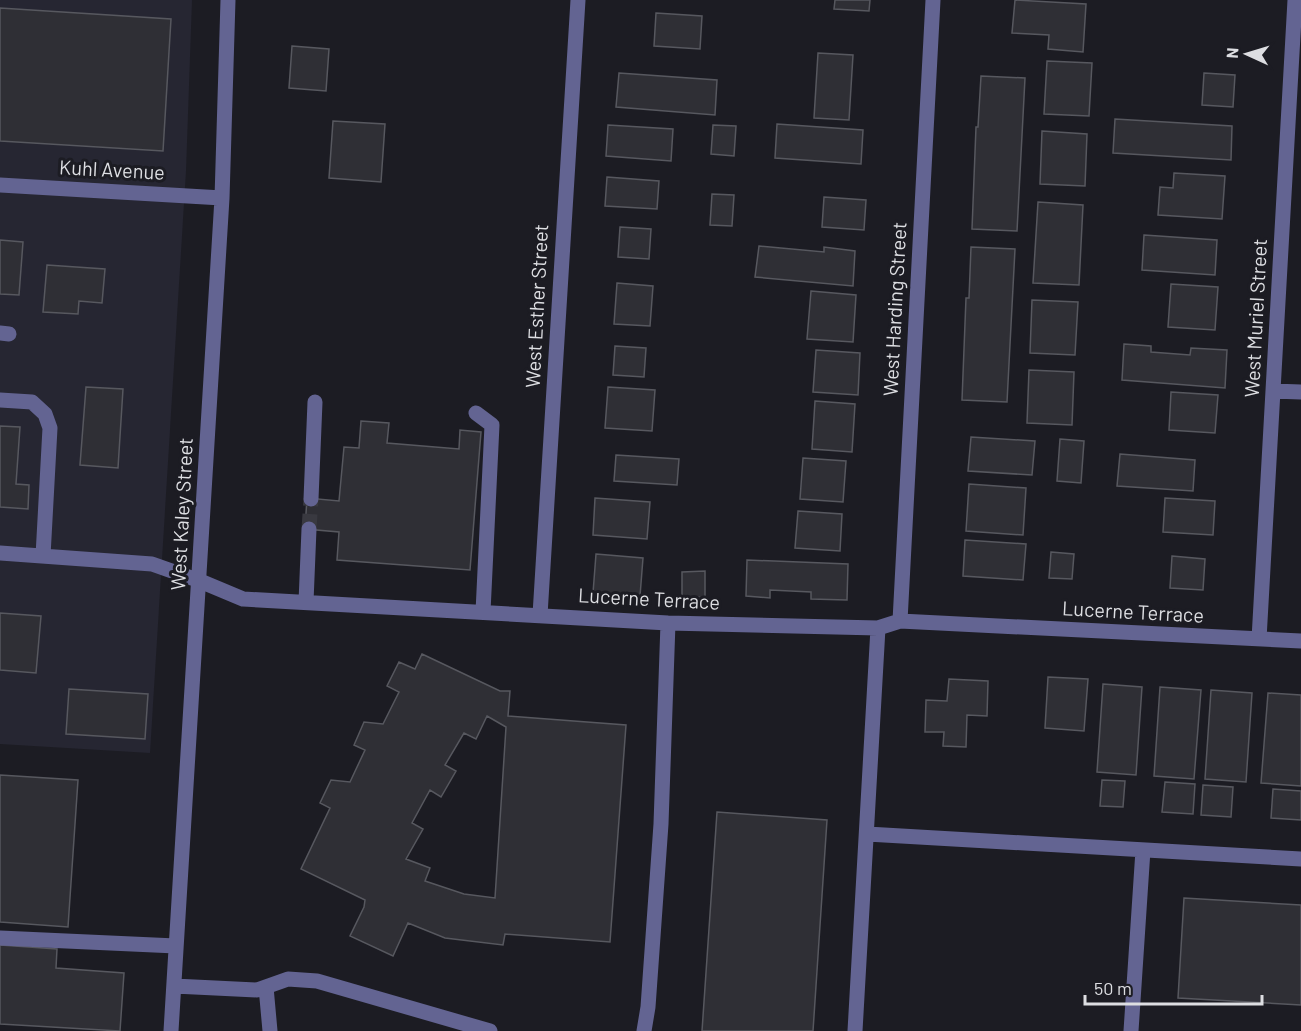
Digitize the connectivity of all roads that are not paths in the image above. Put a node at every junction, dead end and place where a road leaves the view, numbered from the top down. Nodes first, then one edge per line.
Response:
1 (228, 0) edge
2 (578, 0) edge
3 (933, 0) edge
4 (1295, 0) edge
5 (0, 185) edge
6 (222, 198) junction
7 (1273, 391) junction
8 (1301, 392) edge
9 (0, 400) edge
10 (315, 402) dead end
11 (476, 413) dead end
12 (311, 498) tunnel mouth
13 (309, 530) tunnel mouth
14 (0, 553) edge
15 (43, 556) junction
16 (200, 581) junction
17 (306, 602) junction
18 (483, 612) junction
19 (540, 615) junction
20 (900, 621) junction
21 (668, 623) junction
22 (878, 628) junction
23 (1259, 639) junction
24 (1301, 641) edge
25 (867, 834) junction
26 (1143, 850) junction
27 (1301, 859) edge
28 (0, 938) edge
29 (176, 946) junction
30 (174, 986) junction
31 (266, 987) junction
32 (171, 1031) edge
33 (270, 1031) edge
34 (489, 1031) edge
35 (644, 1031) edge
36 (855, 1031) edge
37 (1131, 1031) edge

1 - 6 street, West Kaley Street
2 - 19 street, West Esther Street
3 - 20 street, West Harding Street
4 - 7 street, West Muriel Street
5 - 6 street, Kuhl Avenue
6 - 16 street, West Kaley Street
7 - 8 street
7 - 23 street, West Muriel Street
9 - 15 street
10 - 12 street
11 - 18 street
13 - 17 street
14 - 15 street, Lucerne Terrace
15 - 16 street, Lucerne Terrace
16 - 17 street, Lucerne Terrace
16 - 29 street, West Kaley Street
17 - 18 street, Lucerne Terrace
18 - 19 street, Lucerne Terrace
19 - 21 street, Lucerne Terrace
20 - 22 street, Lucerne Terrace
20 - 23 street, Lucerne Terrace
21 - 22 street, Lucerne Terrace
21 - 35 street
22 - 25 street
23 - 24 street, Lucerne Terrace
25 - 26 street
25 - 36 street
26 - 27 street
26 - 37 street
28 - 29 street
29 - 30 street, West Kaley Street
30 - 31 street
30 - 32 street, West Kaley Street
31 - 33 street
31 - 34 street

